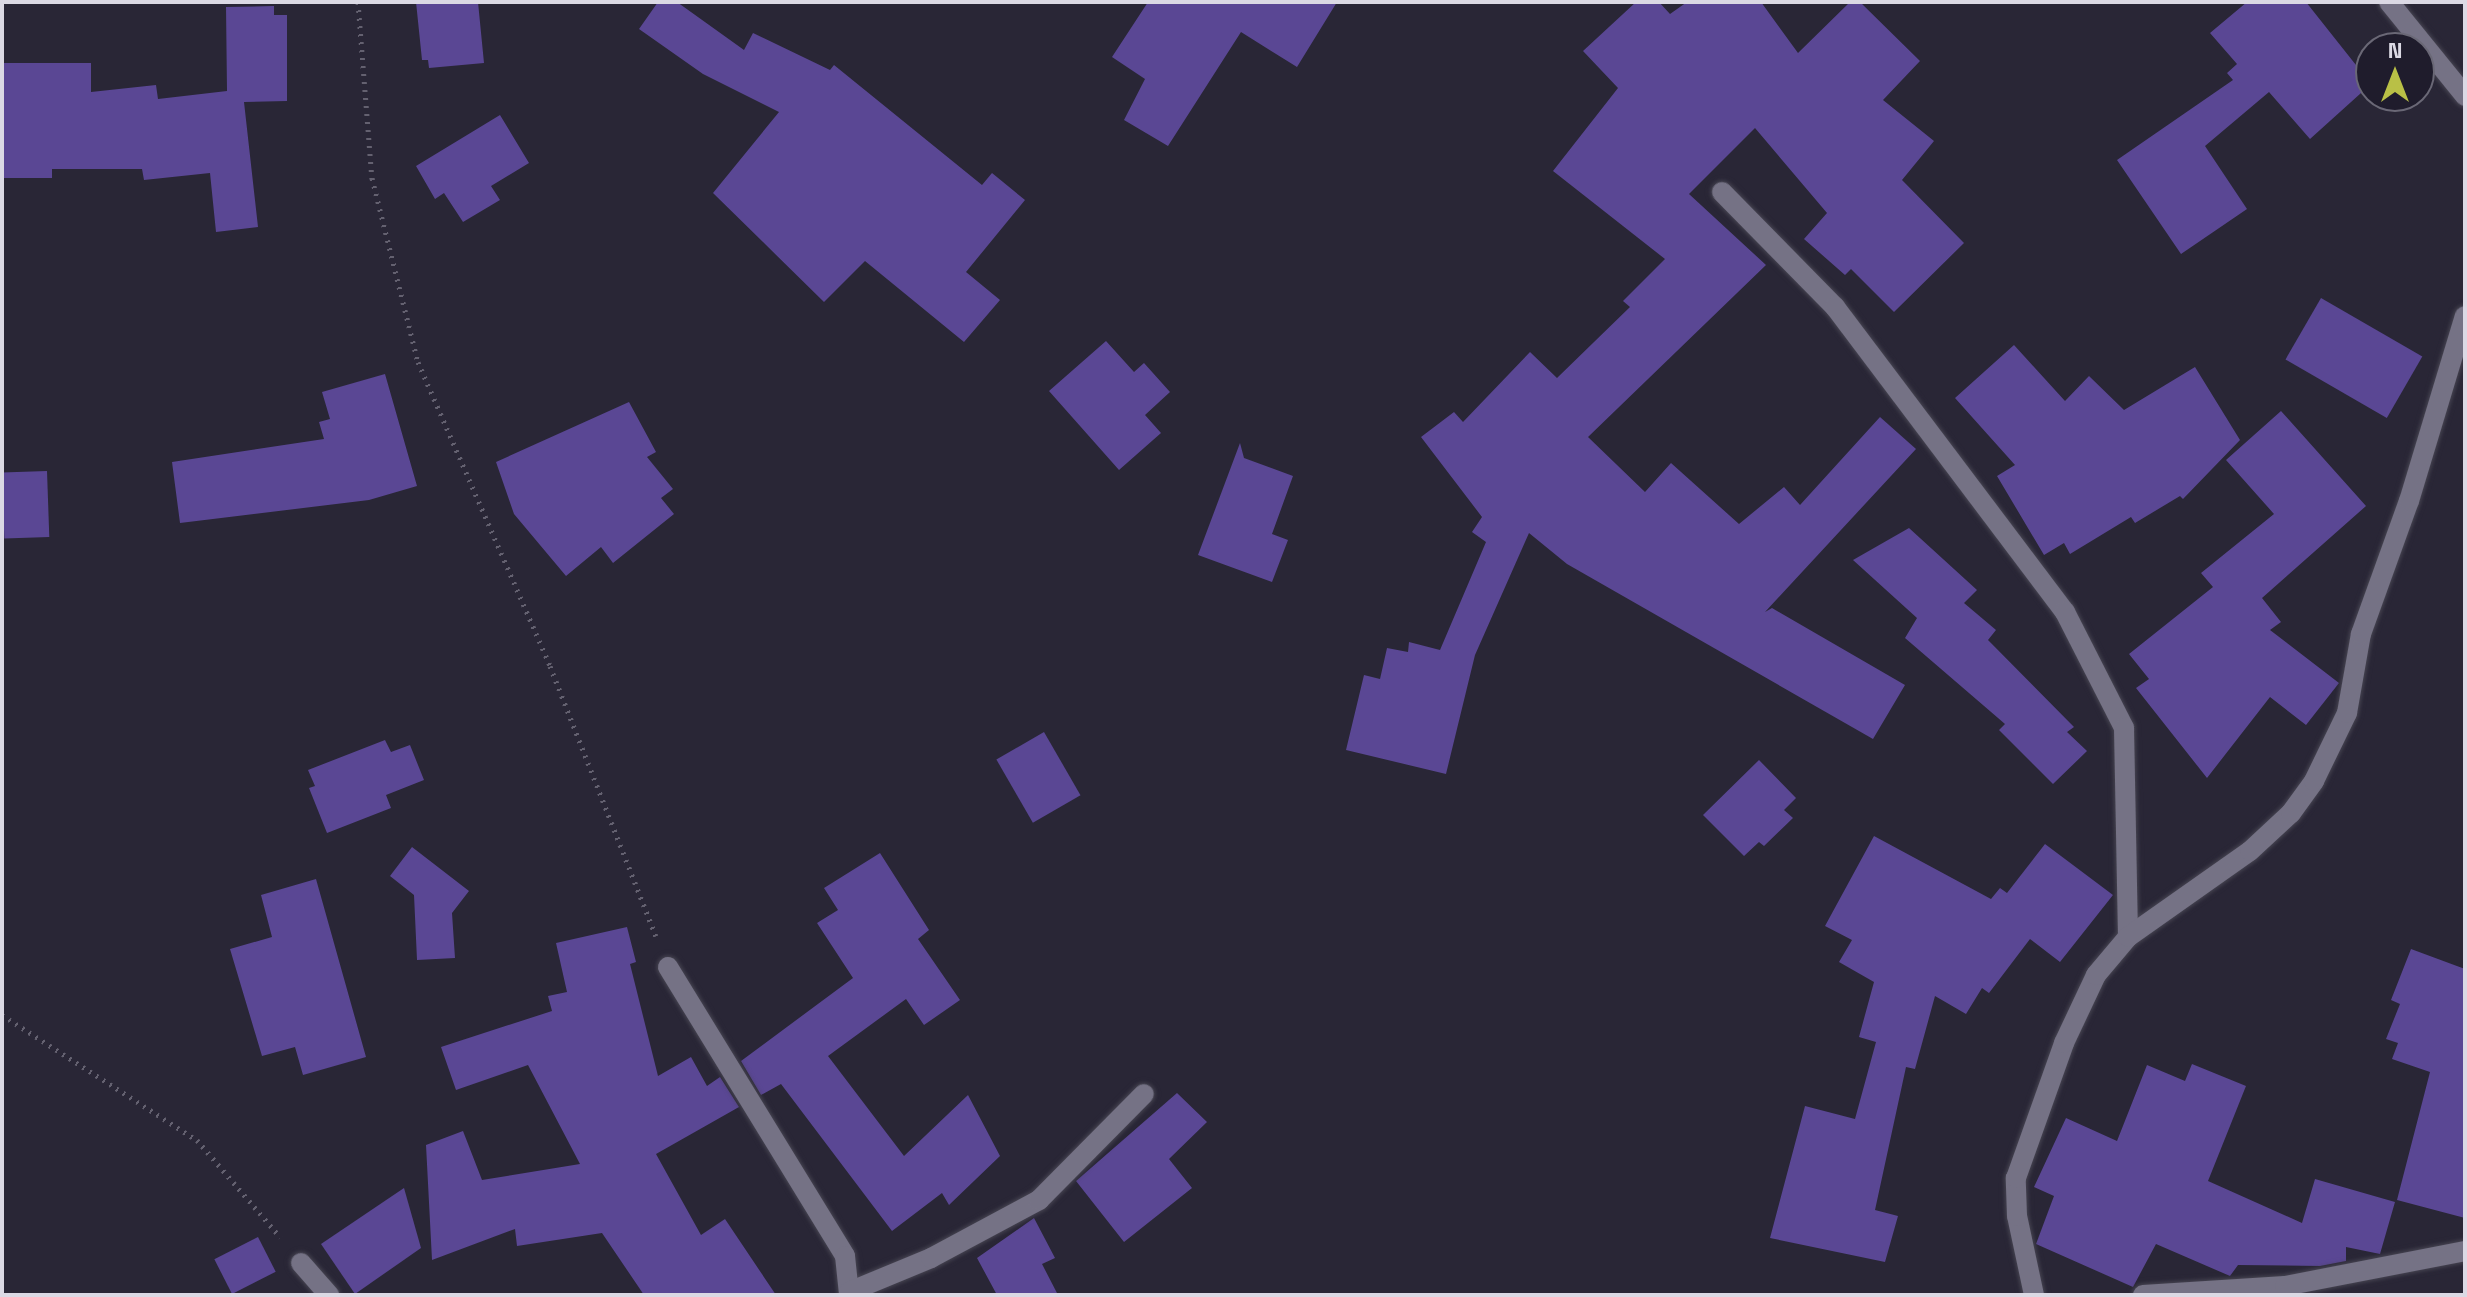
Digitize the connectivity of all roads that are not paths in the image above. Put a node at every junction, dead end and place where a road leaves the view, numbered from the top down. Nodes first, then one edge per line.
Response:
1 (2389, 2) edge
2 (2465, 96) edge
3 (1722, 192) dead end
4 (2465, 316) edge
5 (2128, 937) junction
6 (668, 967) road end
7 (1144, 1094) dead end
8 (2465, 1251) edge
9 (301, 1263) road end
10 (849, 1294) edge
11 (329, 1295) edge
12 (2034, 1295) edge
13 (2143, 1295) edge

1 - 2 street
3 - 5 street
4 - 5 street
5 - 12 street
6 - 10 street
7 - 10 street
8 - 13 street
9 - 11 street

